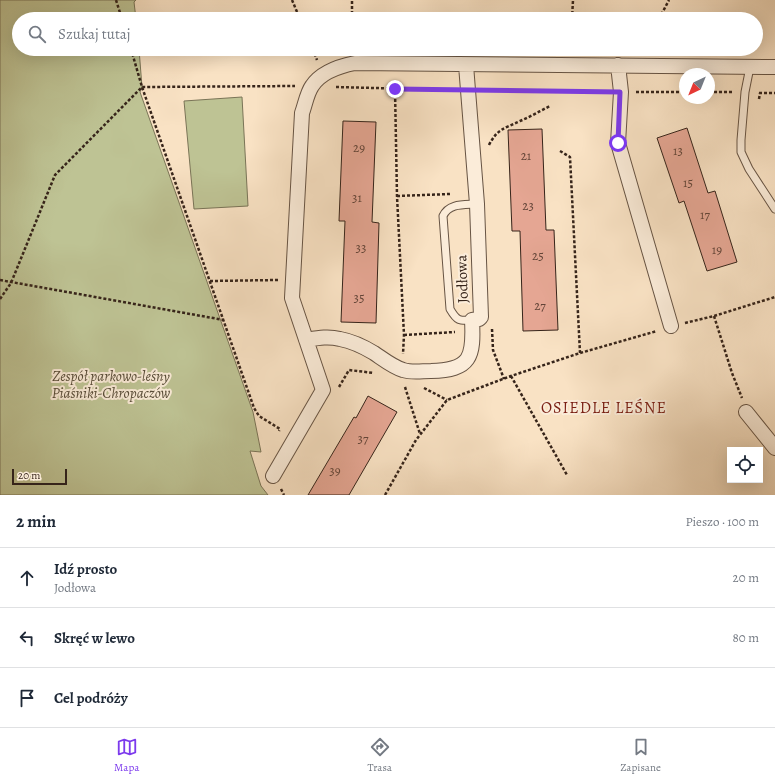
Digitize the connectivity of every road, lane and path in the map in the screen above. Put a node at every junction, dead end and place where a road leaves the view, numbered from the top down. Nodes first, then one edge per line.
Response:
1 (116, 0) edge
2 (292, 0) edge
3 (352, 0) edge
4 (573, 0) edge
5 (669, 0) edge
6 (120, 12) edge
7 (297, 12) edge
8 (352, 12) edge
9 (572, 12) edge
10 (663, 12) edge
11 (133, 56) edge
12 (466, 65) junction
13 (618, 65) junction
14 (750, 67) junction
15 (775, 67) edge
16 (312, 86) junction
17 (142, 87) junction
18 (395, 89) junction
19 (468, 90) junction
20 (620, 92) junction
21 (679, 92) edge
22 (715, 92) edge
23 (746, 92) junction
24 (760, 93) junction
25 (775, 93) edge
26 (758, 100) dead end
27 (560, 151) dead end
28 (452, 194) dead end
29 (397, 196) junction
30 (477, 204) junction
31 (775, 209) edge
32 (293, 279) junction
33 (0, 280) edge
34 (210, 281) junction
35 (11, 283) junction
36 (775, 297) edge
37 (0, 299) edge
38 (762, 301) dead end
39 (714, 316) dead end
40 (224, 320) junction
41 (472, 320) junction
42 (671, 326) dead end
43 (455, 332) dead end
44 (404, 335) junction
45 (306, 340) junction
46 (402, 370) junction
47 (379, 374) dead end
48 (511, 376) junction
49 (335, 382) dead end
50 (421, 387) dead end
51 (447, 400) junction
52 (746, 412) joint
53 (420, 434) junction
54 (278, 437) dead end
55 (775, 448) edge
56 (567, 475) dead end
57 (273, 476) joint
58 (284, 495) edge
59 (385, 495) edge

1 - 6 path
2 - 7 path
3 - 8 path
4 - 9 path
5 - 10 path
11 - 17 path
12 - 13 street
12 - 16 street
12 - 19 street, Jodłowa
13 - 14 street
13 - 20 street
14 - 15 street
14 - 23 lane
16 - 17 path
16 - 18 path
16 - 32 street
17 - 34 path
17 - 35 path
18 - 19 path
18 - 29 path
19 - 20 path
19 - 30 street, Jodłowa
20 - 21 path
20 - 42 street
22 - 23 path
23 - 24 path
23 - 31 lane
24 - 25 path
24 - 26 path
27 - 48 path
28 - 29 path
29 - 44 path
30 - 41 street, Jodłowa
30 - 41 lane
32 - 34 path
32 - 45 street
33 - 35 path
34 - 40 path
35 - 37 path
35 - 40 path
36 - 38 path
39 - 52 path
40 - 54 path
41 - 46 street, Jodłowa
43 - 44 path
44 - 46 path
45 - 46 street, Jodłowa
45 - 57 street
46 - 53 path
47 - 49 path
48 - 51 path
48 - 56 path
50 - 51 path
51 - 53 path
52 - 55 street
53 - 59 path
57 - 58 path

